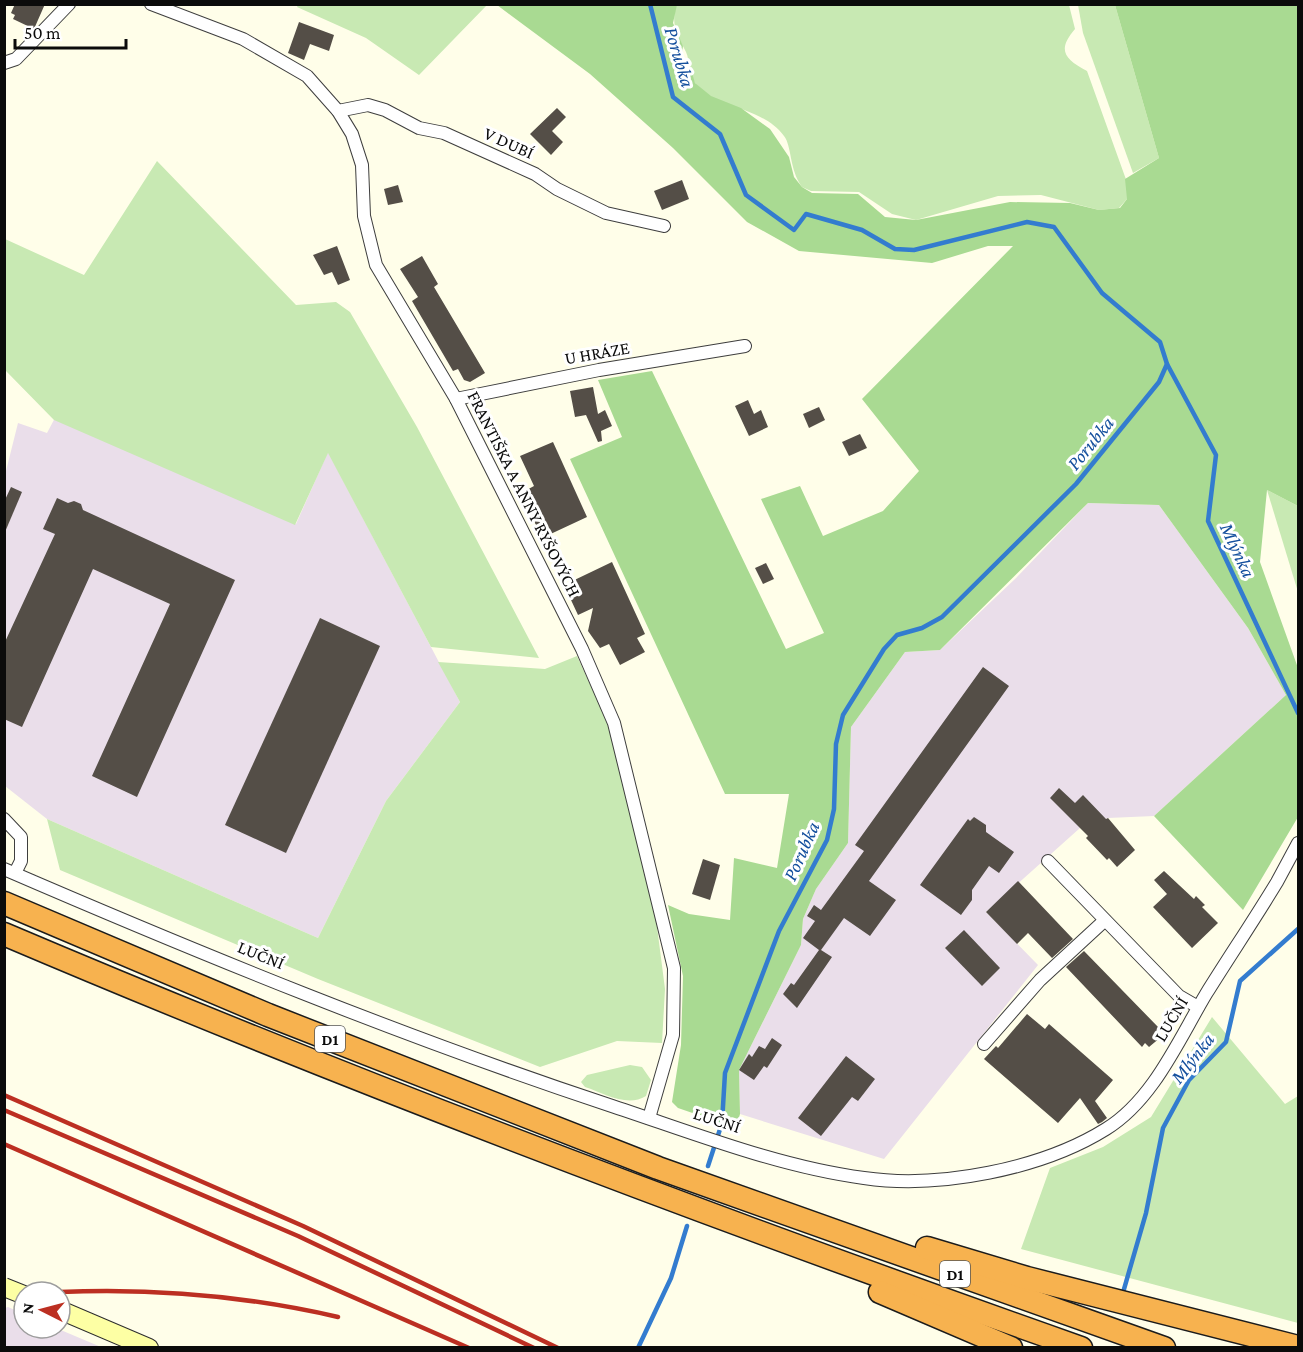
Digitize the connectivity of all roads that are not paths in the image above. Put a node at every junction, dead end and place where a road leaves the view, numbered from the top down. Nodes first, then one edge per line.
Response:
1 (69, 4) edge
2 (151, 4) edge
3 (4, 63) edge
4 (338, 111) junction
5 (664, 226) dead end
6 (745, 346) dead end
7 (456, 399) junction
8 (4, 819) edge
9 (1299, 843) edge
10 (1048, 861) dead end
11 (10, 871) edge
12 (4, 903) edge
13 (1104, 921) junction
14 (4, 934) edge
15 (1198, 1007) junction
16 (984, 1044) dead end
17 (649, 1118) junction
18 (747, 1199) junction
19 (738, 1225) junction
20 (72, 1315) edge
21 (149, 1347) edge
22 (1011, 1347) edge
23 (1081, 1347) edge
24 (1164, 1347) edge
25 (1299, 1347) edge

1 - 3 street
2 - 4 street, FRANTIŠKA A ANNY RYŠOVÝCH
4 - 5 street, V DUBÍ
4 - 7 street, FRANTIŠKA A ANNY RYŠOVÝCH
6 - 7 street, U HRÁZE
7 - 17 street, FRANTIŠKA A ANNY RYŠOVÝCH
8 - 11 street
9 - 15 street, LUČNÍ
10 - 13 street
11 - 17 street, LUČNÍ
12 - 18 highway, D1
13 - 15 street
13 - 16 street
14 - 19 highway, D1
15 - 17 street, LUČNÍ
18 - 24 highway, D1
18 - 25 highway
19 - 22 highway
19 - 23 highway, D1
20 - 21 street

